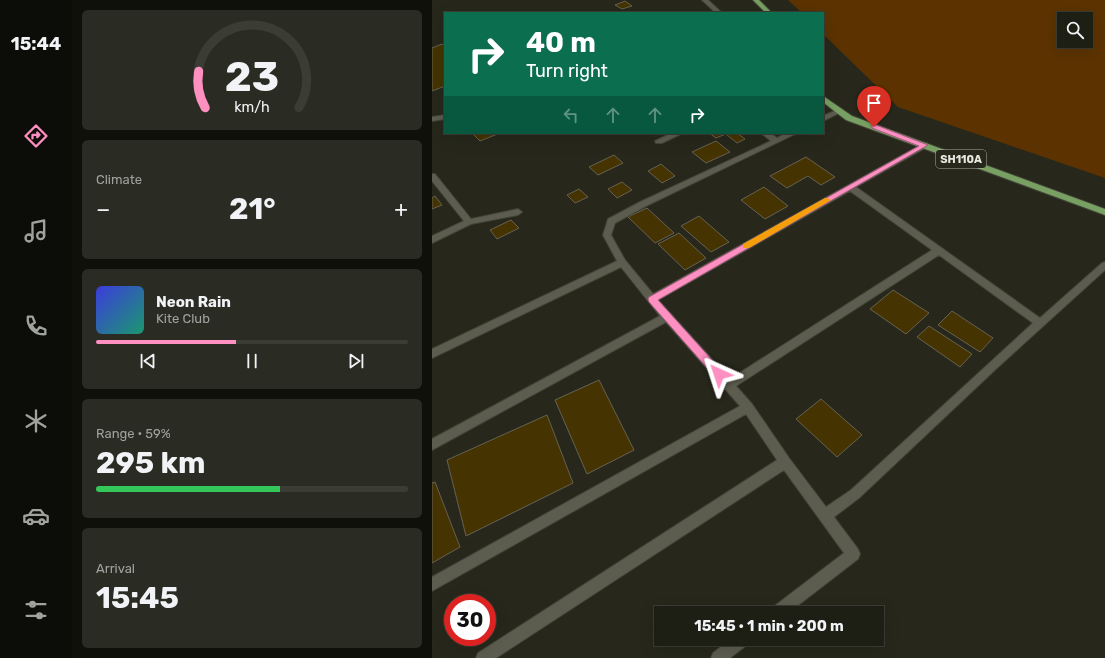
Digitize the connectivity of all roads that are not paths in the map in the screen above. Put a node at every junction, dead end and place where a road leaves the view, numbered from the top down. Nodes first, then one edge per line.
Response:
1 (705, 0) edge
2 (756, 0) edge
3 (719, 12) edge
4 (768, 12) edge
5 (824, 99) edge
6 (839, 111) junction
7 (444, 117) edge
8 (824, 118) edge
9 (432, 119) edge
10 (676, 134) edge
11 (766, 134) edge
12 (791, 134) edge
13 (659, 141) dead end
14 (776, 141) junction
15 (924, 145) junction
16 (432, 176) edge
17 (850, 187) junction
18 (518, 212) dead end
19 (1105, 212) edge
20 (470, 222) junction
21 (432, 240) edge
22 (938, 251) junction
23 (622, 262) junction
24 (1105, 265) edge
25 (652, 299) junction
26 (667, 317) junction
27 (1040, 323) junction
28 (432, 354) edge
29 (729, 385) junction
30 (748, 407) junction
31 (432, 445) edge
32 (785, 462) junction
33 (825, 516) junction
34 (432, 584) edge
35 (785, 606) edge
36 (734, 646) edge
37 (483, 658) edge
38 (718, 658) edge

1 - 3 street
2 - 4 main road
5 - 6 main road, SH110A
6 - 8 street
6 - 15 main road, SH110A
7 - 9 street
10 - 13 street
11 - 14 street
12 - 14 street
14 - 23 street
15 - 17 street
15 - 19 main road, SH110A
16 - 20 street
17 - 22 street
17 - 25 street
18 - 20 street
20 - 21 street
22 - 27 street
22 - 29 street
23 - 25 street
23 - 28 street
24 - 27 street
25 - 26 street
26 - 29 street
26 - 31 street
27 - 33 street
29 - 30 street
30 - 32 street
30 - 34 street
32 - 33 street
32 - 37 street
33 - 35 street
36 - 38 street

